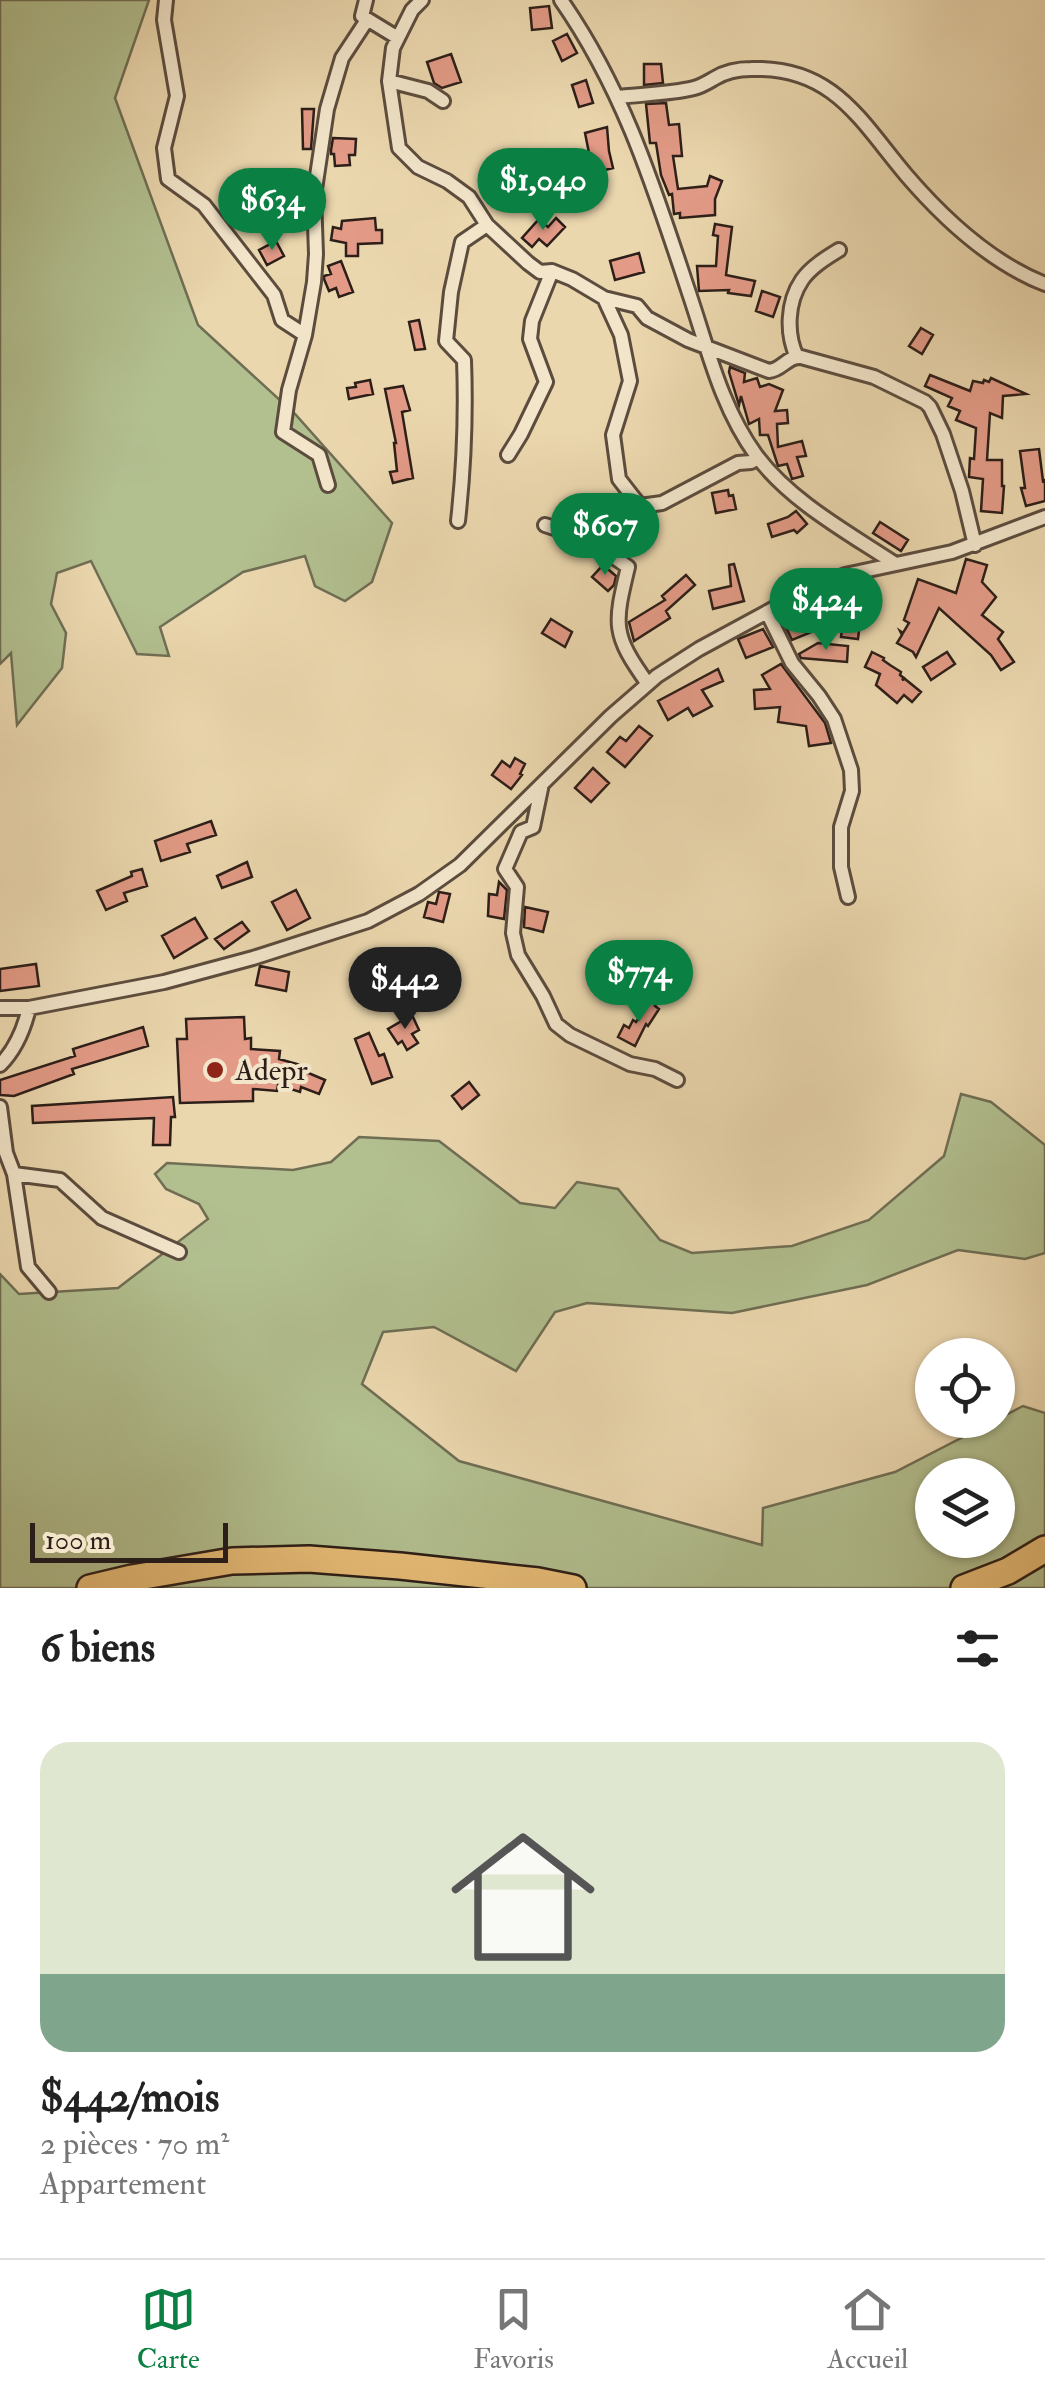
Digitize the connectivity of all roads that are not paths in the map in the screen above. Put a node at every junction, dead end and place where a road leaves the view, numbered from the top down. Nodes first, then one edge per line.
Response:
1 (166, 0) edge
2 (366, 0) edge
3 (422, 0) edge
4 (561, 0) edge
5 (367, 20) junction
6 (398, 38) junction
7 (389, 81) junction
8 (618, 97) junction
9 (443, 100) dead end
10 (487, 225) junction
11 (840, 250) dead end
12 (552, 271) junction
13 (1045, 284) edge
14 (604, 298) junction
15 (305, 335) junction
16 (707, 348) junction
17 (797, 356) junction
18 (508, 455) dead end
19 (758, 458) junction
20 (328, 485) dead end
21 (1045, 518) edge
22 (458, 520) dead end
23 (545, 524) dead end
24 (975, 545) junction
25 (894, 563) junction
26 (766, 612) junction
27 (648, 684) junction
28 (542, 784) junction
29 (848, 897) dead end
30 (0, 1008) edge
31 (29, 1008) junction
32 (0, 1065) edge
33 (677, 1080) dead end
34 (0, 1107) edge
35 (14, 1174) junction
36 (179, 1252) dead end
37 (49, 1292) dead end
38 (1045, 1549) edge
39 (90, 1588) edge
40 (573, 1588) edge
41 (964, 1588) edge

1 - 15 street
2 - 5 street
3 - 6 street
4 - 8 street
5 - 6 street
5 - 15 street
6 - 7 street
7 - 9 street
7 - 10 street
8 - 13 street
8 - 16 street
10 - 12 street
10 - 22 street
11 - 17 street
12 - 14 street
12 - 18 street
14 - 16 street
14 - 19 street
15 - 20 street
16 - 17 street
16 - 19 street
17 - 24 street
19 - 25 street
21 - 24 street
23 - 27 street
24 - 25 street
25 - 26 street
26 - 27 street
26 - 29 street
27 - 28 street
28 - 31 street
28 - 33 street
30 - 31 street
31 - 32 street
34 - 35 street
35 - 36 street
35 - 37 street
38 - 41 highway
39 - 40 highway

